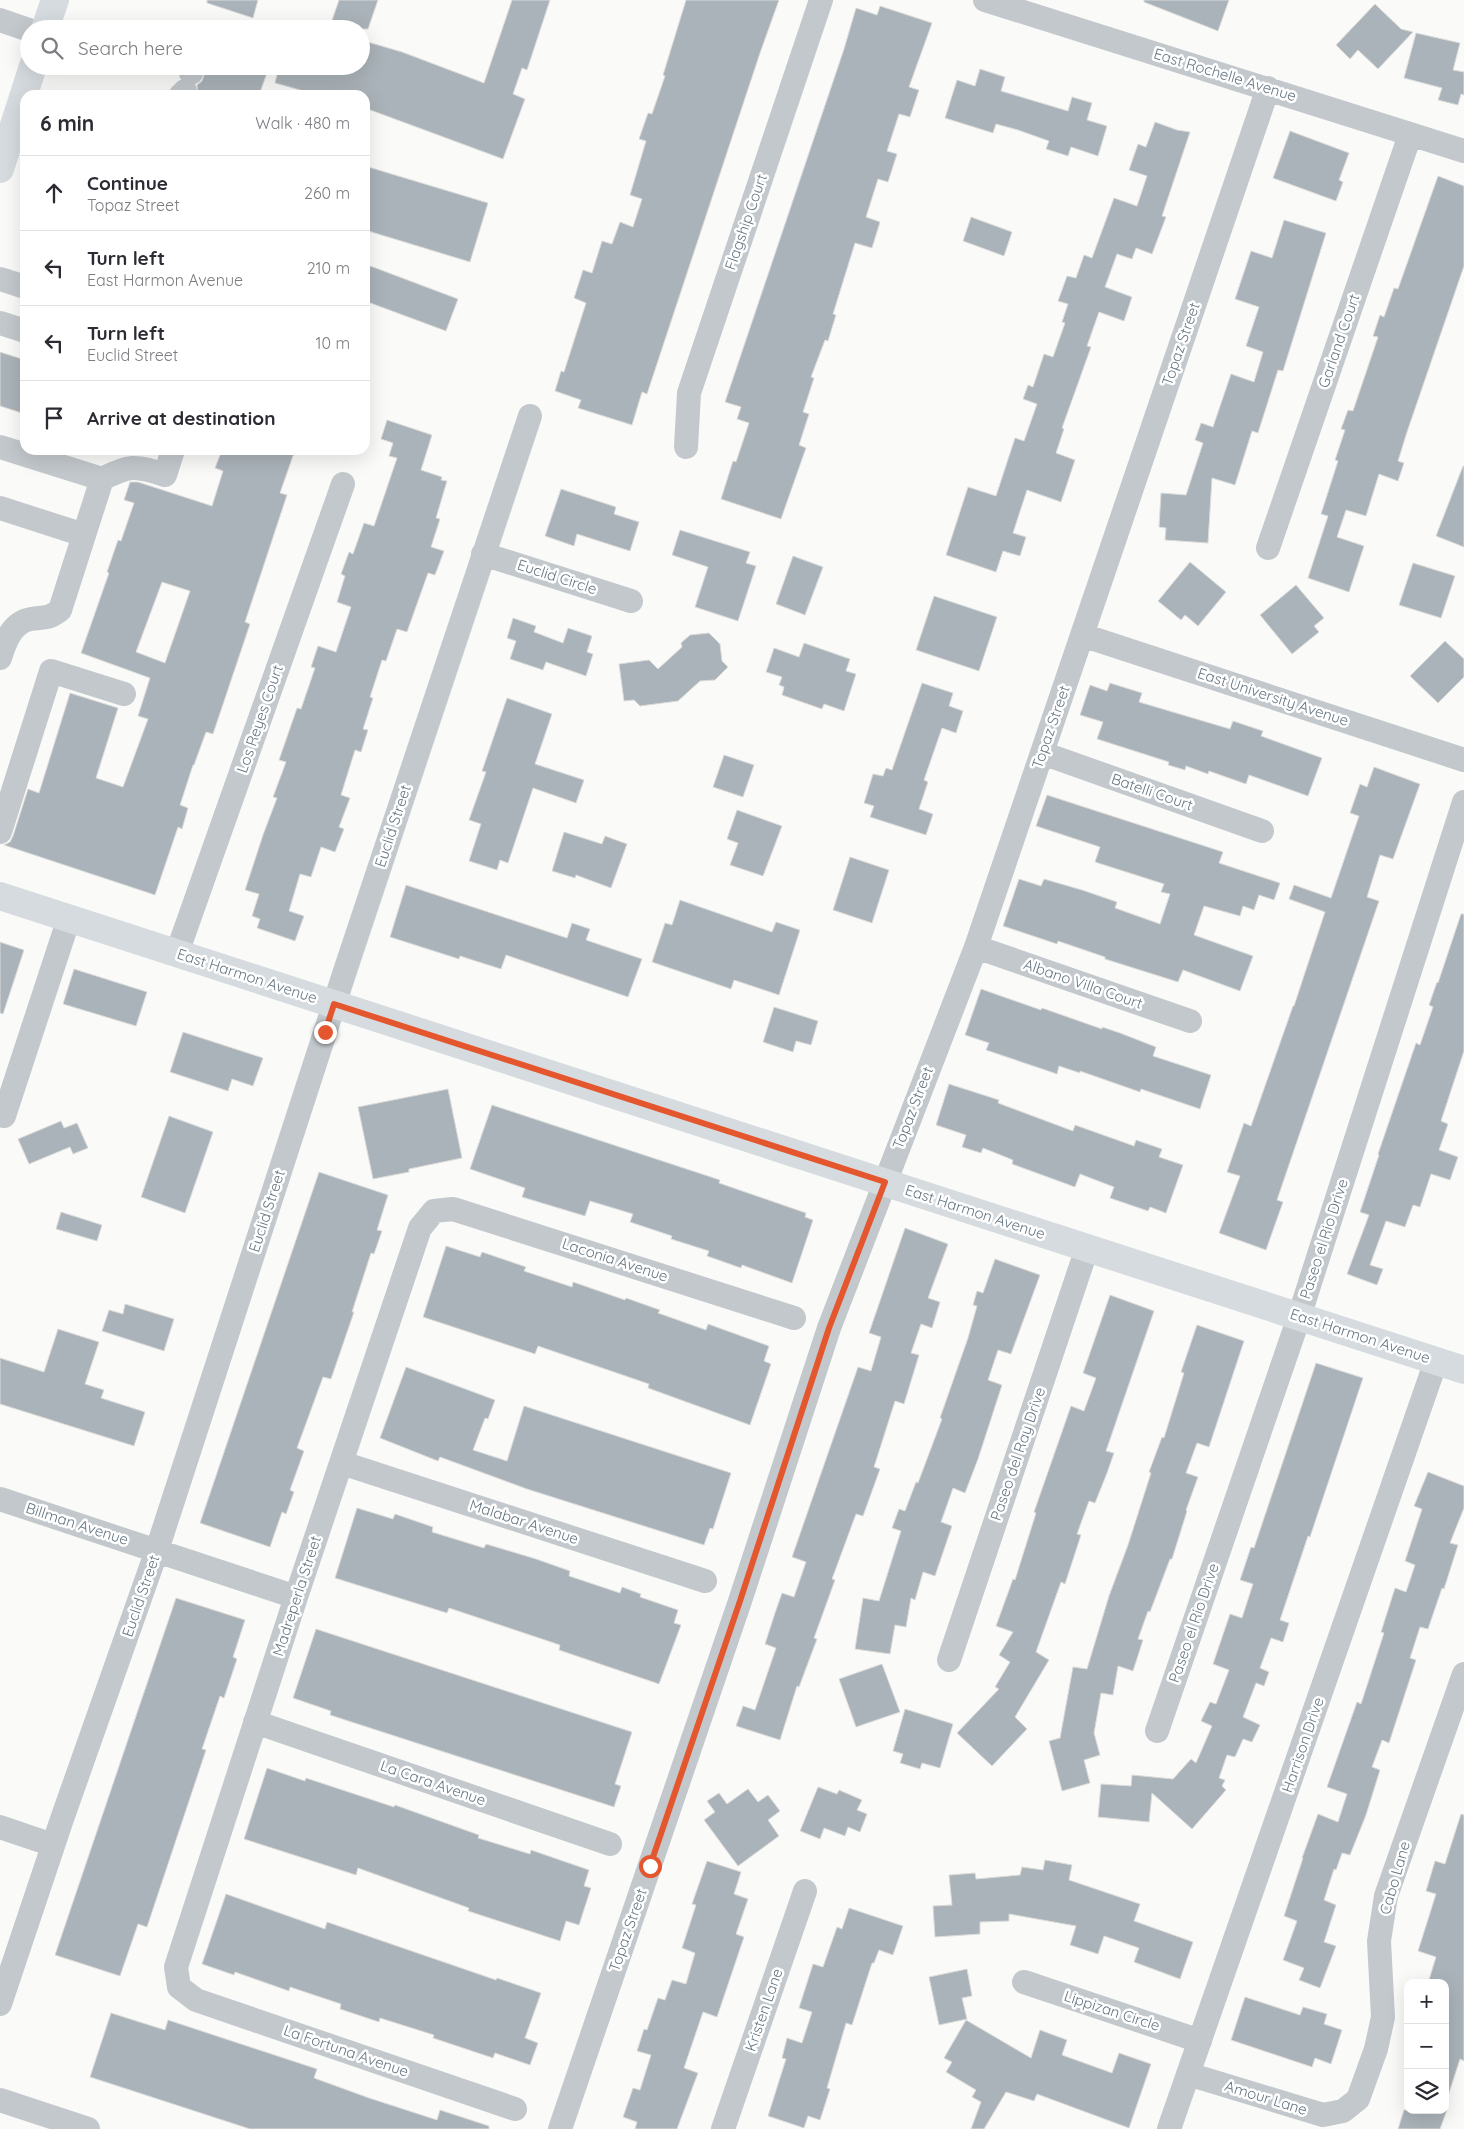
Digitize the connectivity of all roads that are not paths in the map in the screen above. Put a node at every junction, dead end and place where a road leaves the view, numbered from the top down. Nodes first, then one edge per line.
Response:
1 (55, 0) edge
2 (821, 0) edge
3 (985, 0) edge
4 (0, 20) edge
5 (49, 20) edge
6 (20, 27) edge
7 (31, 75) edge
8 (1268, 88) junction
9 (28, 90) edge
10 (19, 133) edge
11 (1410, 135) junction
12 (1464, 151) edge
13 (0, 169) edge
14 (0, 279) edge
15 (20, 285) edge
16 (0, 324) edge
17 (20, 330) edge
18 (530, 416) dead end
19 (0, 447) edge
20 (686, 447) dead end
21 (20, 453) edge
22 (26, 455) edge
23 (171, 455) edge
24 (102, 479) junction
25 (343, 484) dead end
26 (0, 508) edge
27 (84, 534) junction
28 (1268, 548) dead end
29 (483, 554) junction
30 (631, 601) dead end
31 (1082, 635) junction
32 (0, 658) edge
33 (124, 694) dead end
34 (1042, 753) junction
35 (1464, 760) edge
36 (1464, 802) edge
37 (1262, 831) dead end
38 (0, 832) edge
39 (0, 896) edge
40 (69, 918) junction
41 (976, 947) junction
42 (177, 953) junction
43 (334, 1004) junction
44 (1190, 1021) dead end
45 (4, 1116) dead end
46 (885, 1182) junction
47 (434, 1211) joint
48 (1087, 1248) junction
49 (1299, 1316) junction
50 (794, 1318) dead end
51 (1436, 1361) junction
52 (1464, 1370) edge
53 (342, 1463) junction
54 (0, 1498) edge
55 (157, 1550) junction
56 (705, 1581) dead end
57 (296, 1597) junction
58 (949, 1660) dead end
59 (1464, 1674) edge
60 (256, 1722) junction
61 (1157, 1731) dead end
62 (0, 1827) edge
63 (610, 1844) dead end
64 (54, 1845) junction
65 (805, 1891) dead end
66 (1024, 1982) dead end
67 (179, 1987) joint
68 (0, 2004) edge
69 (1200, 2040) junction
70 (1188, 2074) junction
71 (0, 2100) edge
72 (515, 2109) dead end
73 (1343, 2111) joint
74 (88, 2129) edge
75 (560, 2129) edge
76 (724, 2129) edge
77 (1169, 2129) edge

1 - 5 main road
2 - 20 street, Flagship Court
3 - 8 street, East Rochelle Avenue
4 - 6 street
7 - 9 main road
8 - 11 street, East Rochelle Avenue
8 - 31 street, Topaz Street
10 - 13 main road
11 - 12 street, East Rochelle Avenue
11 - 28 street, Garland Court
14 - 15 street
16 - 17 street
18 - 29 street, Euclid Street
19 - 21 street
22 - 24 street
23 - 24 street
24 - 27 street
25 - 42 street, Los Reyes Court
26 - 27 street
27 - 32 street
29 - 30 street, Euclid Circle
29 - 43 street, Euclid Street
31 - 34 street, Topaz Street
31 - 35 street, East University Avenue
33 - 38 street
34 - 37 street, Batelli Court
34 - 41 street, Topaz Street
36 - 49 street, Paseo el Rio Drive
39 - 40 main road, East Harmon Avenue
40 - 42 main road, East Harmon Avenue
40 - 45 street
41 - 44 street, Albano Villa Court
41 - 46 street, Topaz Street
42 - 43 main road, East Harmon Avenue
43 - 46 main road, East Harmon Avenue
43 - 55 street, Euclid Street
46 - 48 main road, East Harmon Avenue
46 - 75 street, Topaz Street
47 - 50 street, Laconia Avenue
47 - 53 street, Madreperla Street
48 - 49 main road, East Harmon Avenue
48 - 58 street, Paseo del Ray Drive
49 - 51 main road, East Harmon Avenue
49 - 61 street, Paseo el Rio Drive
51 - 52 main road, East Harmon Avenue
51 - 69 street, Harrison Drive
53 - 56 street, Malabar Avenue
53 - 57 street, Madreperla Street
54 - 55 street, Billman Avenue
55 - 57 street, Billman Avenue
55 - 64 street, Euclid Street
57 - 60 street, Madreperla Street
59 - 73 street, Cabo Lane
60 - 63 street, La Cara Avenue
60 - 67 street, Madreperla Street
62 - 64 street
64 - 68 street, Euclid Street
65 - 76 street, Kristen Lane
66 - 69 street, Lippizan Circle
67 - 72 street, La Fortuna Avenue
69 - 70 street, Harrison Drive
70 - 73 street, Amour Lane
70 - 77 street, Harrison Drive
71 - 74 street

